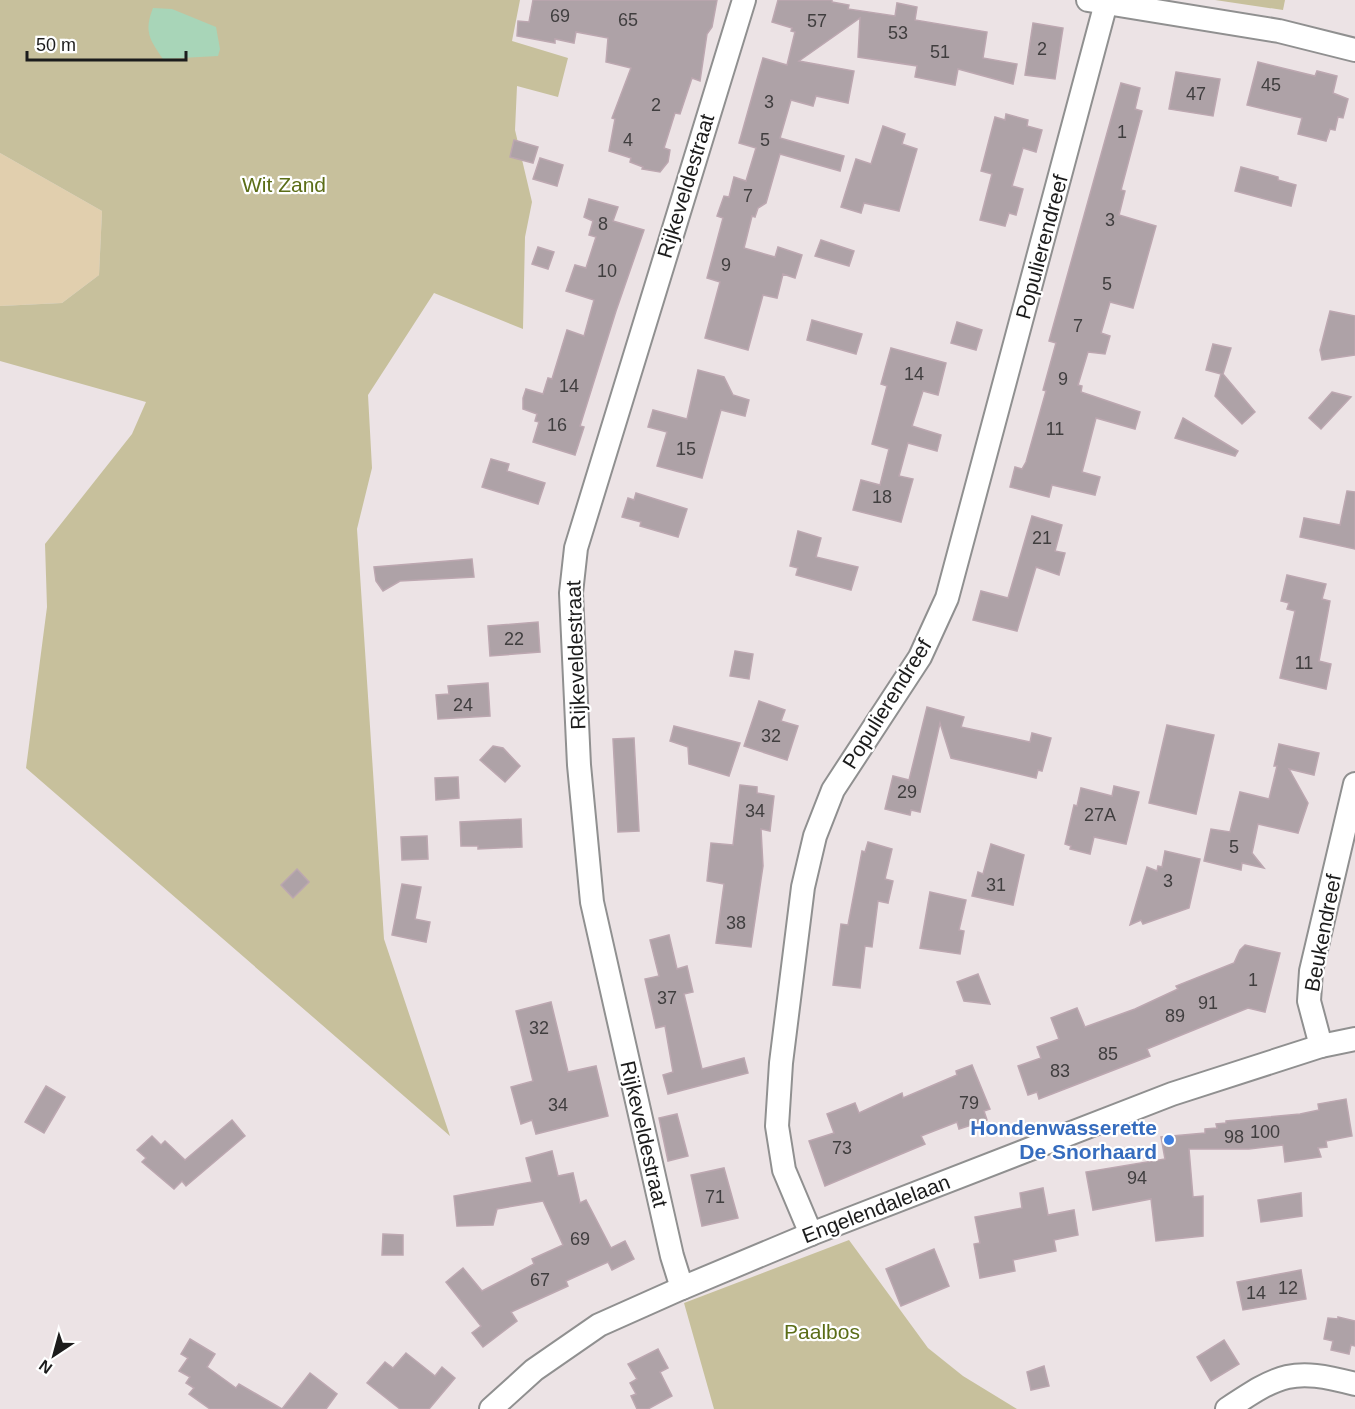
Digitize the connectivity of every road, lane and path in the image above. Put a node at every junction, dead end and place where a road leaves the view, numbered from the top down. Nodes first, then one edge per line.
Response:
1 (744, 0) edge
2 (1097, 2) edge
3 (1355, 50) edge
4 (1355, 784) edge
5 (1355, 1039) edge
6 (1321, 1046) junction
7 (812, 1234) junction
8 (682, 1288) junction
9 (1355, 1383) edge
10 (491, 1409) edge
11 (1227, 1409) edge

1 - 8 street, Rijkeveldestraat
2 - 3 street
2 - 7 street, Populierendreef
4 - 6 street, Beukendreef
5 - 6 street, Engelendalelaan
6 - 7 street, Engelendalelaan
7 - 8 street, Engelendalelaan
8 - 10 street, Engelendalelaan
9 - 11 street

